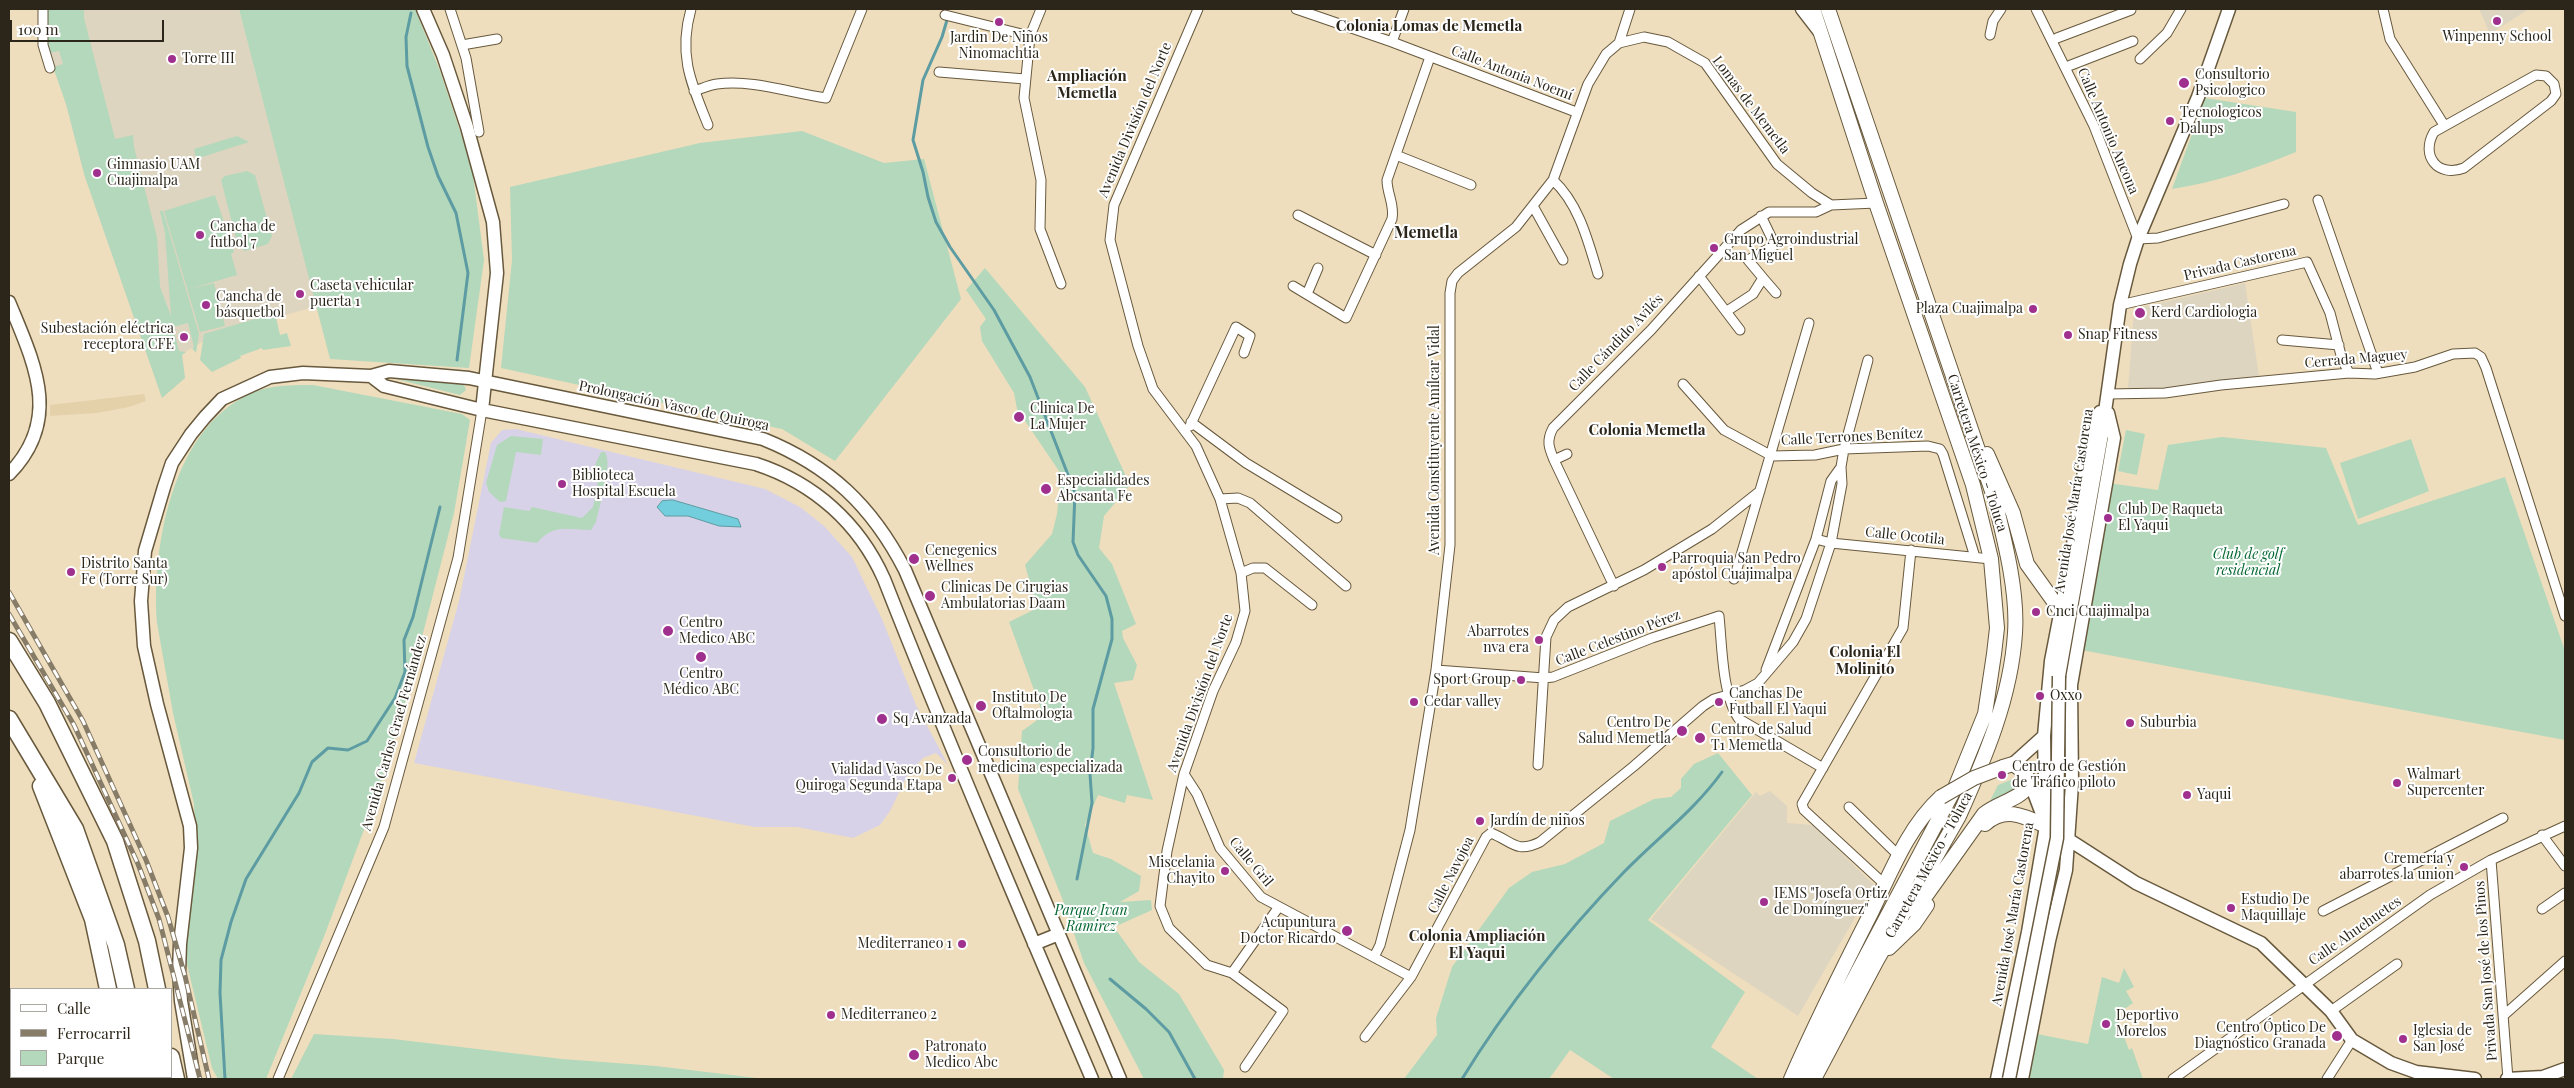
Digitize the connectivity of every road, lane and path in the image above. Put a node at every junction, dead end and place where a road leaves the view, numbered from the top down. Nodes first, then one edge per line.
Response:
1 (43, 9) edge
2 (423, 9) edge
3 (450, 9) edge
4 (691, 9) edge
5 (862, 9) edge
6 (1041, 9) edge
7 (1198, 9) edge
8 (1296, 9) edge
9 (1404, 9) edge
10 (1630, 9) edge
11 (1802, 9) edge
12 (1813, 9) edge
13 (1828, 9) edge
14 (2001, 9) edge
15 (2036, 9) edge
16 (2181, 9) edge
17 (2229, 9) edge
18 (2383, 9) edge
19 (2131, 10) edge
20 (945, 14) dead end
21 (1822, 34) junction
22 (1990, 35) dead end
23 (1030, 36) junction
24 (2057, 38) dead end
25 (497, 39) dead end
26 (2133, 41) dead end
27 (1392, 42) junction
28 (1619, 43) junction
29 (462, 45) junction
30 (1430, 57) junction
31 (2140, 59) dead end
32 (2066, 67) junction
33 (50, 68) dead end
34 (939, 72) dead end
35 (1025, 79) junction
36 (694, 91) junction
37 (1576, 112) junction
38 (2444, 125) junction
39 (708, 126) dead end
40 (479, 132) dead end
41 (1396, 155) junction
42 (1553, 180) junction
43 (1471, 185) dead end
44 (2318, 200) dead end
45 (1876, 203) junction
46 (2284, 204) dead end
47 (1831, 205) junction
48 (1533, 206) junction
49 (1298, 216) dead end
50 (1761, 216) junction
51 (2138, 239) junction
52 (1376, 255) junction
53 (1562, 260) dead end
54 (1318, 268) dead end
55 (1598, 274) dead end
56 (1699, 276) junction
57 (1763, 278) junction
58 (1061, 284) dead end
59 (1293, 286) dead end
60 (1776, 293) dead end
61 (1307, 294) junction
62 (9, 302) edge
63 (2120, 305) junction
64 (1727, 311) junction
65 (1810, 324) dead end
66 (1740, 330) dead end
67 (2282, 340) dead end
68 (2339, 345) junction
69 (1244, 353) dead end
70 (1868, 360) dead end
71 (2349, 373) junction
72 (2378, 373) junction
73 (371, 376) junction
74 (486, 381) junction
75 (1683, 384) dead end
76 (2107, 397) junction
77 (1963, 406) junction
78 (482, 410) junction
79 (1192, 422) junction
80 (1186, 434) junction
81 (1844, 449) junction
82 (1567, 454) dead end
83 (1772, 456) junction
84 (1554, 460) junction
85 (1841, 467) junction
86 (9, 474) edge
87 (1760, 491) junction
88 (1220, 499) junction
89 (1337, 518) dead end
90 (1816, 539) junction
91 (1832, 543) junction
92 (1911, 550) junction
93 (1975, 557) junction
94 (1991, 559) junction
95 (1241, 573) junction
96 (1734, 579) dead end
97 (1346, 586) dead end
98 (1614, 586) junction
99 (1312, 605) dead end
100 (2060, 610) junction
101 (2565, 616) edge
102 (9, 641) edge
103 (1436, 670) junction
104 (1763, 677) junction
105 (1544, 678) junction
106 (1729, 696) junction
107 (9, 719) edge
108 (2044, 736) junction
109 (27, 746) junction
110 (1538, 765) dead end
111 (2008, 766) junction
112 (1823, 768) junction
113 (1184, 774) junction
114 (2028, 777) junction
115 (1849, 807) dead end
116 (2503, 818) dead end
117 (2046, 826) junction
118 (2565, 826) edge
119 (2542, 835) junction
120 (2070, 840) junction
121 (1894, 851) dead end
122 (2491, 860) junction
123 (2565, 866) edge
124 (1880, 881) dead end
125 (2565, 892) edge
126 (1278, 908) junction
127 (2542, 909) dead end
128 (2324, 910) dead end
129 (2028, 932) junction
130 (1059, 934) junction
131 (2050, 938) junction
132 (1896, 941) junction
133 (1034, 944) junction
134 (1374, 957) junction
135 (1877, 960) junction
136 (2565, 961) edge
137 (2397, 964) dead end
138 (1232, 973) junction
139 (1411, 978) junction
140 (2304, 983) junction
141 (108, 988) edge
142 (126, 988) edge
143 (157, 988) edge
144 (2331, 1011) junction
145 (2503, 1016) junction
146 (1365, 1037) dead end
147 (2352, 1040) junction
148 (172, 1061) edge
149 (1245, 1067) dead end
150 (2565, 1069) edge
151 (176, 1079) edge
152 (194, 1079) edge
153 (278, 1079) edge
154 (1092, 1079) edge
155 (1120, 1079) edge
156 (1791, 1079) edge
157 (1802, 1079) edge
158 (1814, 1079) edge
159 (1997, 1079) edge
160 (2009, 1079) edge
161 (2022, 1079) edge
162 (2173, 1079) edge
163 (2327, 1079) edge
164 (2461, 1079) edge
165 (2475, 1079) edge
166 (2507, 1079) edge

1 - 33 street
2 - 74 street
3 - 29 street
4 - 36 street
5 - 36 street
6 - 23 street
7 - 80 street, Avenida División del Norte
8 - 27 street, Calle Antonia Noemí
9 - 27 street
10 - 28 street
11 - 21 street
12 - 21 main road, Carretera México - Toluca
13 - 77 main road, Carretera México - Toluca
14 - 22 street
15 - 32 street, Calle Antonio Ancona
16 - 31 street
17 - 51 street, Avenida José María Castorena
18 - 38 street
19 - 24 street
20 - 23 street
21 - 45 main road, Carretera México - Toluca
23 - 35 street
25 - 29 street
26 - 32 street
27 - 30 street, Calle Antonia Noemí
28 - 37 street, Lomas de Memetla
28 - 47 street, Lomas de Memetla
29 - 40 street
30 - 37 street, Calle Antonia Noemí
30 - 41 street
32 - 51 street, Calle Antonio Ancona
34 - 35 street
35 - 58 street
36 - 39 street
37 - 42 street, Avenida Constituyente Amílcar Vidal
38 - 38 street
41 - 43 street
41 - 52 street
42 - 48 street, Avenida Constituyente Amílcar Vidal
42 - 55 street
44 - 72 street
45 - 47 street
45 - 94 main road, Carretera México - Toluca
46 - 51 street
47 - 50 street, Calle Cándido Avilés
48 - 53 street
48 - 103 street, Avenida Constituyente Amílcar Vidal
49 - 52 street
50 - 56 street, Calle Cándido Avilés
50 - 57 street
51 - 63 street, Avenida José María Castorena
52 - 61 street
54 - 61 street
56 - 64 street
56 - 84 street, Calle Cándido Avilés
57 - 60 street
57 - 64 street
59 - 61 street
62 - 86 street
63 - 68 street, Privada Castorena
63 - 76 street, Avenida José María Castorena
64 - 66 street
65 - 83 street
67 - 68 street
68 - 71 street, Privada Castorena
69 - 79 street
70 - 81 street
71 - 72 street, Cerrada Maguey
71 - 76 street, Cerrada Maguey
72 - 101 street, Cerrada Maguey
73 - 74 street, Prolongación Vasco de Quiroga
73 - 78 street, Prolongación Vasco de Quiroga
73 - 152 street, Prolongación Vasco de Quiroga
74 - 78 street
74 - 130 street, Prolongación Vasco de Quiroga
75 - 83 street
76 - 100 street, Avenida José María Castorena
76 - 120 street, Avenida José María Castorena
76 - 160 street, Avenida José María Castorena, bridge
77 - 100 main road
77 - 135 main road, Carretera México - Toluca
78 - 133 street, Prolongación Vasco de Quiroga
78 - 153 street, Avenida Carlos Graef Fernández
79 - 80 street
79 - 89 street
80 - 88 street, Avenida División del Norte
81 - 83 street, Calle Terrones Benítez
81 - 85 street
81 - 93 street, Calle Terrones Benítez
82 - 84 street
83 - 87 street
84 - 98 street
85 - 90 street
85 - 91 street
87 - 96 street
87 - 98 street
88 - 95 street, Avenida División del Norte
88 - 97 street
90 - 91 street, Calle Ocotila
90 - 104 street
91 - 92 street, Calle Ocotila
91 - 104 street
92 - 93 street, Calle Ocotila
92 - 112 street
93 - 94 street, Calle Ocotila
94 - 157 main road, Carretera México - Toluca
95 - 99 street
95 - 113 street, Avenida División del Norte
98 - 105 street
100 - 108 street, Avenida José María Castorena
102 - 143 highway
103 - 105 street, Calle Celestino Pérez
103 - 134 street, Avenida Constituyente Amílcar Vidal
104 - 106 street
105 - 106 street, Calle Celestino Pérez
105 - 110 street
106 - 112 street
106 - 139 street, Calle Navojoa
107 - 109 highway
108 - 111 street
108 - 117 street, Avenida José María Castorena
109 - 141 highway
109 - 142 highway
111 - 114 main road
111 - 156 main road, bridge
112 - 124 street
113 - 126 street, Calle Gril
113 - 138 street, Avenida División del Norte
114 - 117 street
114 - 132 main road
115 - 121 street
116 - 128 street
117 - 120 street
117 - 129 street, Avenida José María Castorena
117 - 132 main road
118 - 119 street, Calle Ahuehuetes
119 - 122 street, Calle Ahuehuetes
119 - 123 street
120 - 131 street, Avenida José María Castorena
120 - 140 street
122 - 140 street, Calle Ahuehuetes
122 - 145 street, Privada San José de los Pinos
125 - 127 street
126 - 134 street, Calle Gril
126 - 138 street
129 - 131 street
129 - 159 street, Avenida José María Castorena
130 - 133 street
130 - 155 street, Prolongación Vasco de Quiroga
131 - 161 street, Avenida José María Castorena
132 - 135 main road
133 - 154 street, Prolongación Vasco de Quiroga
134 - 139 street, Calle Gril
135 - 158 main road, Carretera México - Toluca
136 - 145 street
137 - 144 street
138 - 149 street, Avenida División del Norte
139 - 146 street, Calle Navojoa
140 - 144 street
140 - 162 street, Calle Ahuehuetes
144 - 147 street
145 - 166 street, Privada San José de los Pinos
147 - 163 street
147 - 164 street
148 - 151 highway
150 - 166 street
164 - 165 street

